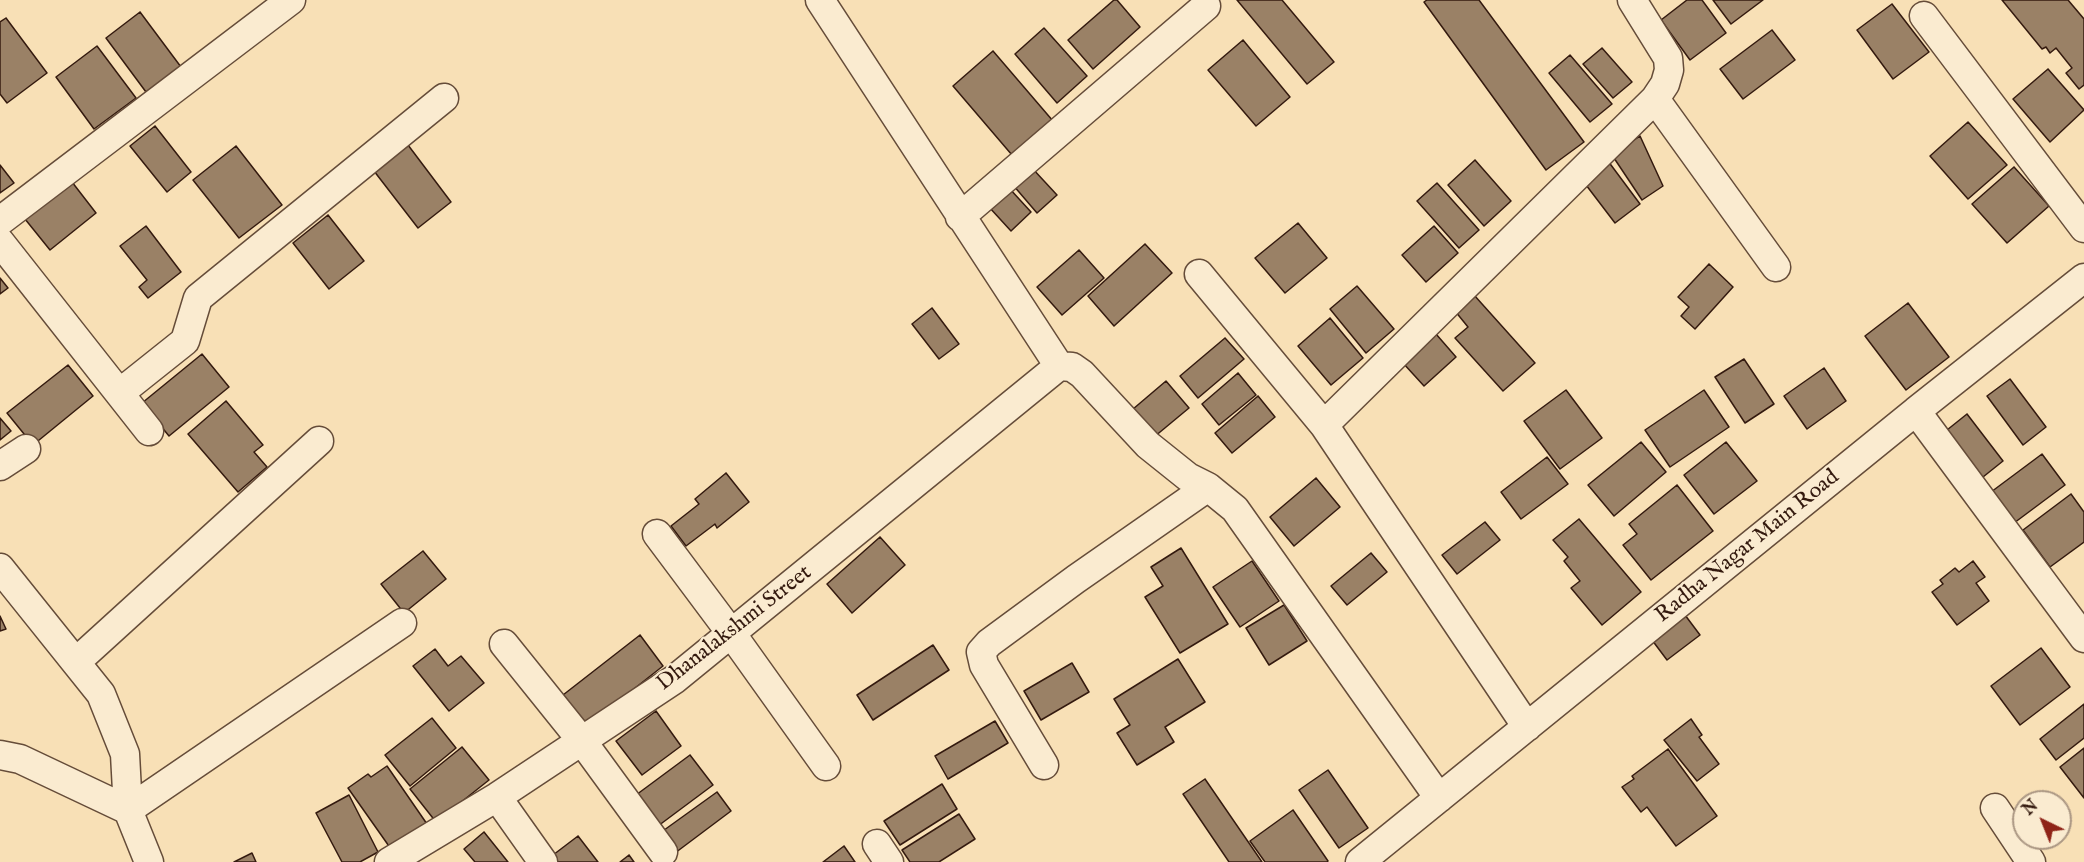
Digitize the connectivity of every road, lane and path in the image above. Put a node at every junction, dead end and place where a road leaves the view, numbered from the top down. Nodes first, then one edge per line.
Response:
1 (291, 0) edge
2 (820, 0) edge
3 (1632, 0) edge
4 (1206, 6) dead end
5 (1924, 16) dead end
6 (444, 98) dead end
7 (1655, 99) junction
8 (960, 217) junction
9 (0, 221) edge
10 (2084, 228) edge
11 (0, 242) edge
12 (1776, 267) dead end
13 (1199, 274) dead end
14 (2084, 278) edge
15 (1059, 366) junction
16 (121, 392) junction
17 (1916, 411) junction
18 (1324, 425) junction
19 (149, 431) dead end
20 (319, 441) dead end
21 (26, 449) dead end
22 (0, 465) edge
23 (1208, 487) junction
24 (657, 534) dead end
25 (0, 568) edge
26 (402, 623) dead end
27 (731, 633) junction
28 (2084, 638) edge
29 (504, 644) dead end
30 (76, 662) junction
31 (1527, 727) junction
32 (582, 741) junction
33 (0, 755) edge
34 (1044, 765) dead end
35 (826, 766) dead end
36 (497, 797) junction
37 (1439, 798) junction
38 (1995, 808) dead end
39 (128, 810) junction
40 (663, 852) dead end
41 (149, 862) edge
42 (389, 862) edge
43 (543, 862) edge
44 (1360, 862) edge
45 (2031, 862) edge

1 - 9 street
2 - 8 street
3 - 7 street
4 - 8 street
5 - 10 street
6 - 16 street
7 - 12 street
7 - 18 street
8 - 15 street
11 - 16 street
13 - 18 street
14 - 17 street, Radha Nagar Main Road
15 - 23 street
15 - 27 street, Dhanalakshmi Street
16 - 19 street
17 - 28 street
17 - 31 street, Radha Nagar Main Road
18 - 31 street
20 - 30 street
21 - 22 street
23 - 34 street
23 - 37 street
24 - 27 street
25 - 30 street
26 - 39 street
27 - 32 street, Dhanalakshmi Street
27 - 35 street
29 - 32 street
30 - 39 street
31 - 37 street, Radha Nagar Main Road
32 - 36 street, Dhanalakshmi Street
32 - 40 street
33 - 39 street
36 - 42 street, Dhanalakshmi Street
36 - 43 street
37 - 44 street, Radha Nagar Main Road
38 - 45 street
39 - 41 street

